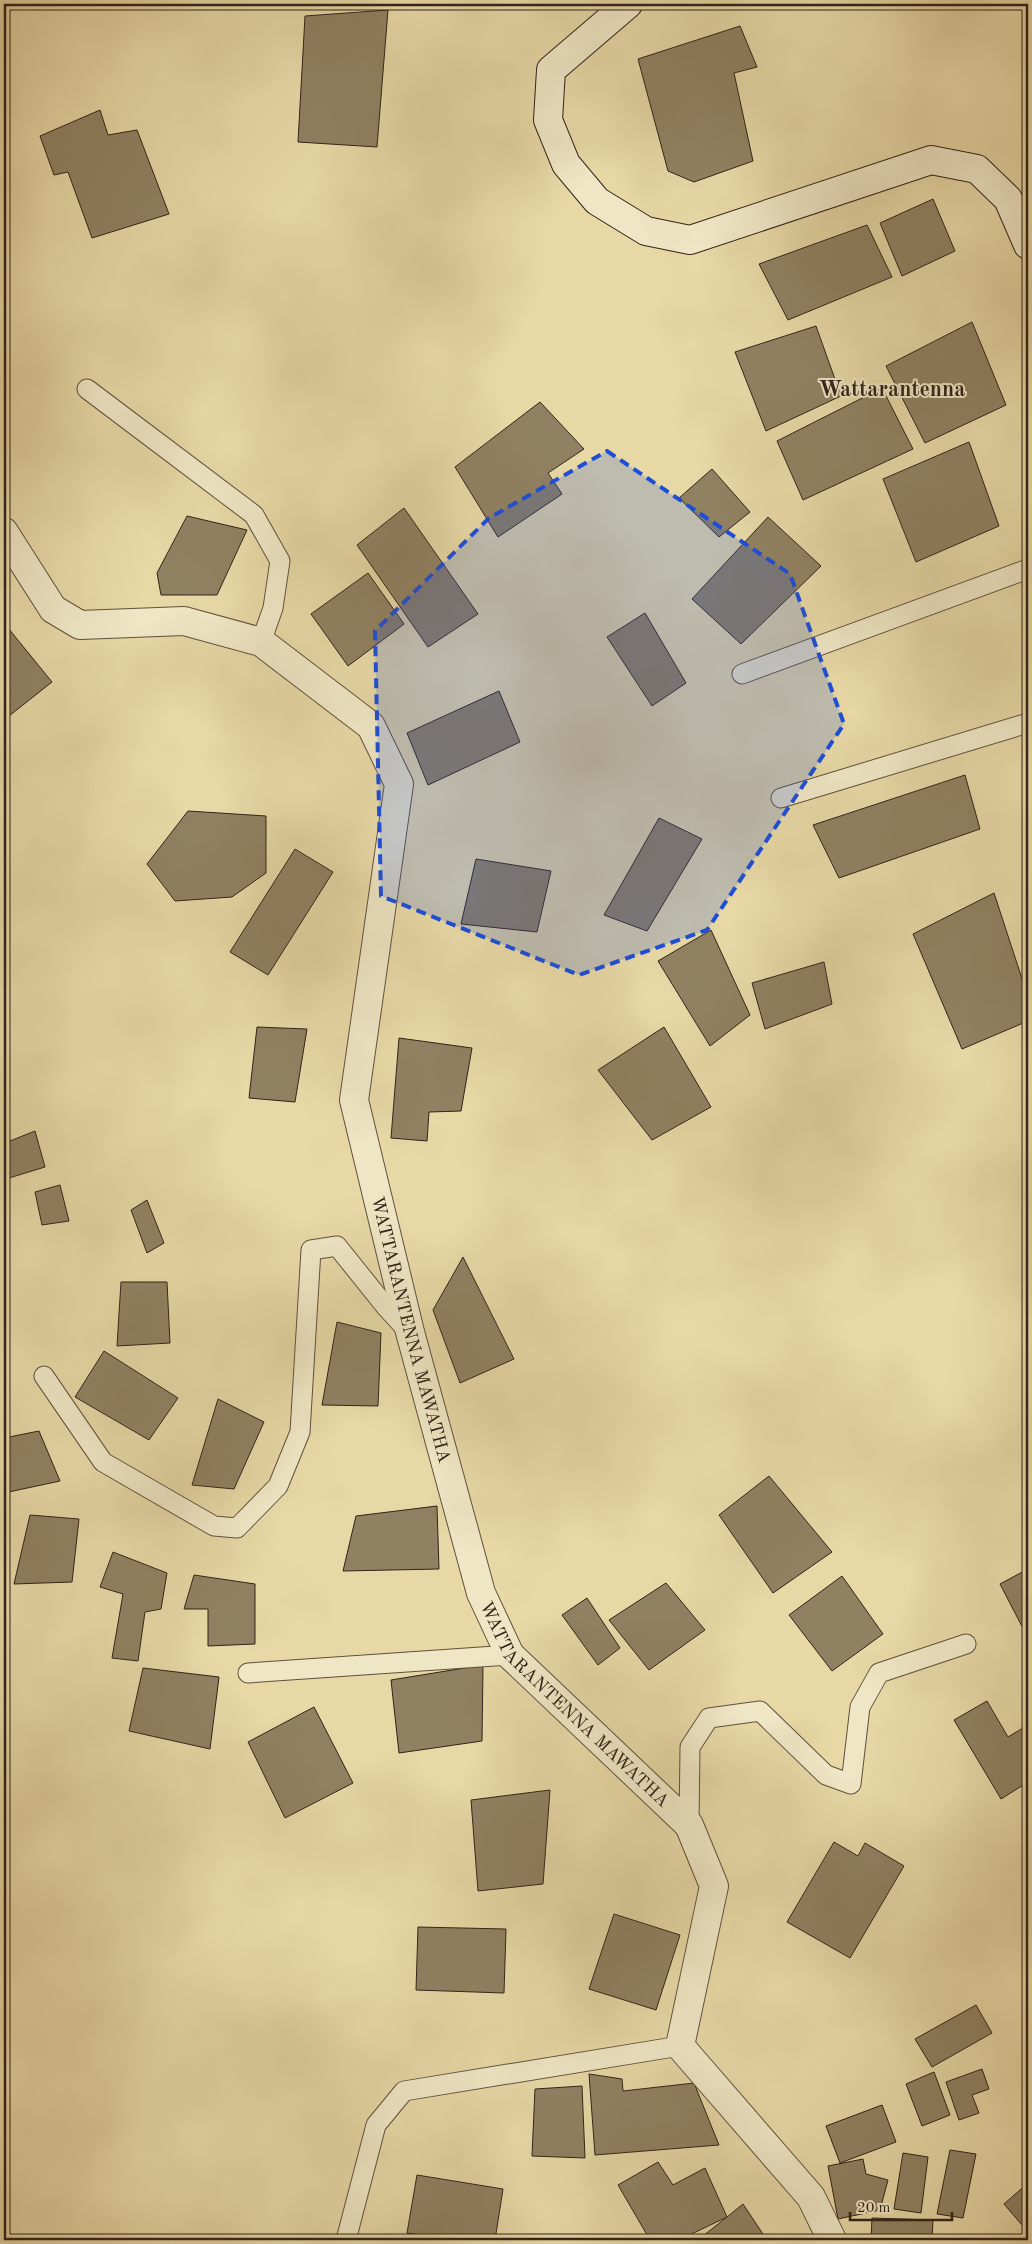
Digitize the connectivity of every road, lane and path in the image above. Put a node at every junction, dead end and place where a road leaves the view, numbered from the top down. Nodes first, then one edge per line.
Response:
1 (628, 4) edge
2 (1028, 246) edge
3 (87, 389) dead end
4 (4, 532) edge
5 (1028, 569) edge
6 (261, 642) junction
7 (742, 674) dead end
8 (1028, 723) edge
9 (781, 798) dead end
10 (410, 1332) junction
11 (44, 1376) dead end
12 (966, 1644) dead end
13 (510, 1655) junction
14 (248, 1673) dead end
15 (689, 1825) junction
16 (680, 2046) junction
17 (346, 2240) edge
18 (832, 2240) edge

1 - 2 street
3 - 6 lane
4 - 6 street, WATTARANTENNA MAWATHA
5 - 7 lane
6 - 10 street, WATTARANTENNA MAWATHA
8 - 9 lane
10 - 11 lane
10 - 13 street, WATTARANTENNA MAWATHA
12 - 15 lane
13 - 14 lane
13 - 15 street, WATTARANTENNA MAWATHA
15 - 16 street, WATTARANTENNA MAWATHA
16 - 17 lane
16 - 18 street

